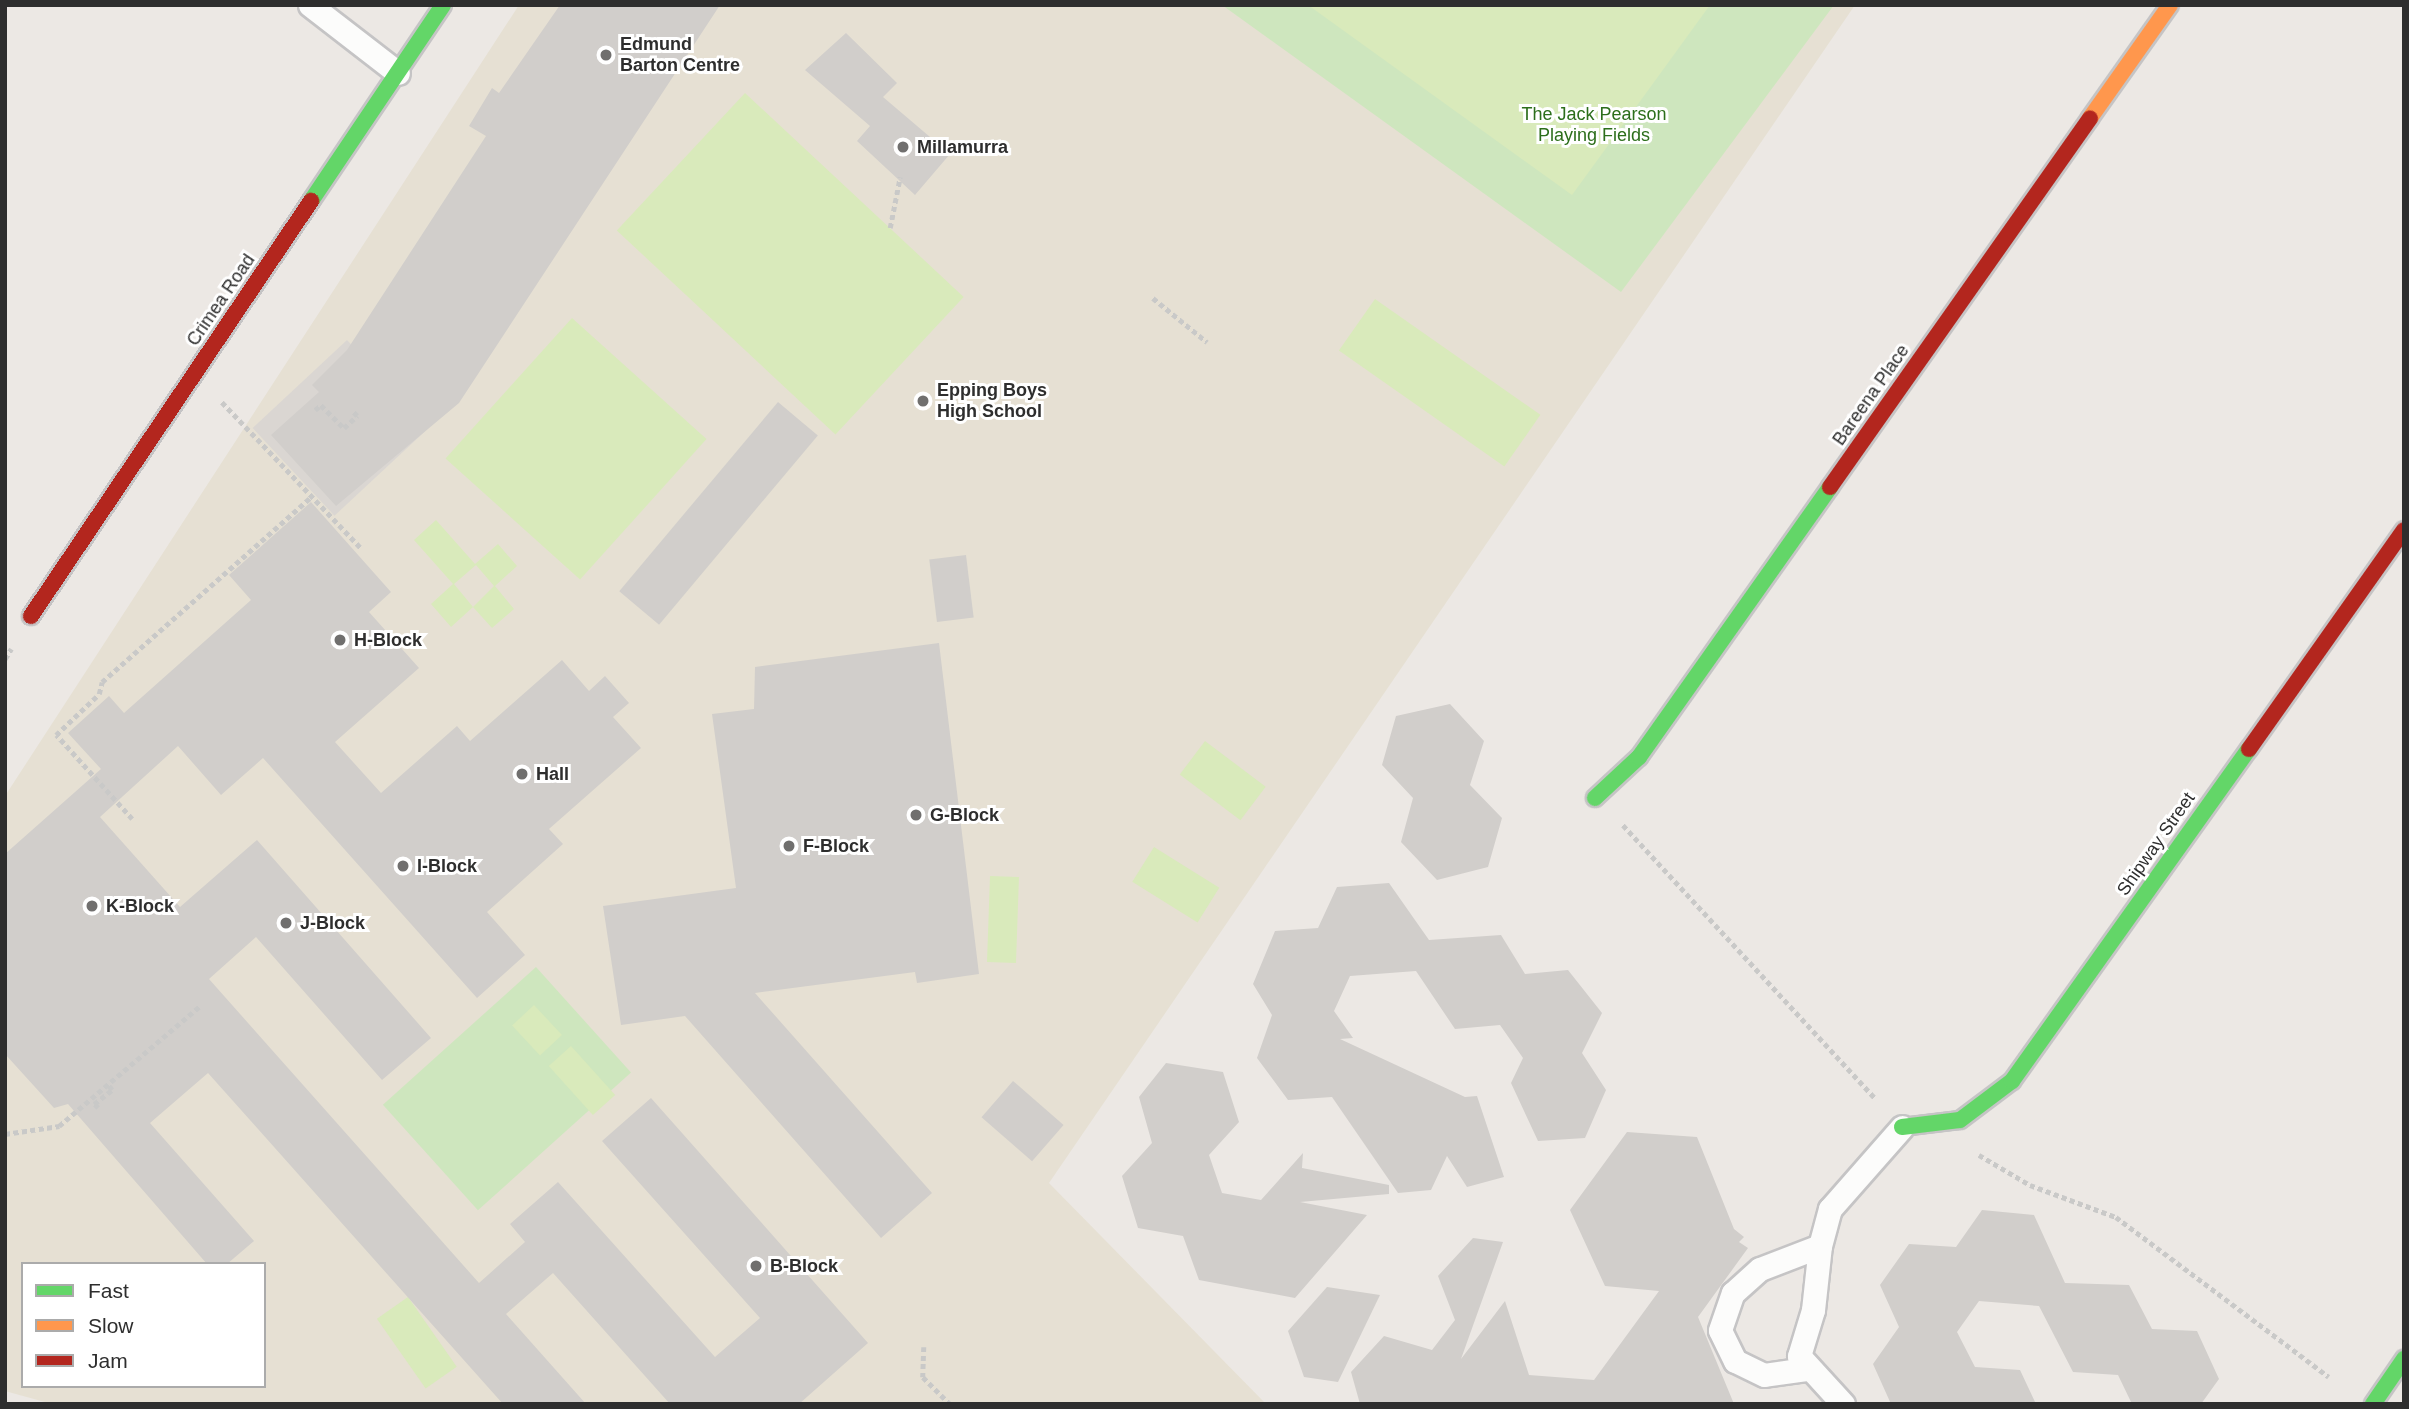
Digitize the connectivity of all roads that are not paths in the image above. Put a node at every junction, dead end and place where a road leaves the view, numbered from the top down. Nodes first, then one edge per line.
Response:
1 (310, 5) edge
2 (443, 5) edge
3 (2170, 5) edge
4 (398, 73) junction
5 (2404, 530) edge
6 (31, 615) dead end
7 (1595, 797) dead end
8 (1902, 1126) joint
9 (1820, 1246) junction
10 (2404, 1359) edge
11 (1806, 1369) junction
12 (1843, 1404) edge
13 (2373, 1404) edge

1 - 4 lane
2 - 4 street, Crimea Road
3 - 7 street, Bareena Place
4 - 6 street, Crimea Road
5 - 8 street, Shipway Street
8 - 9 lane
9 - 11 lane
9 - 11 lane
10 - 13 street
11 - 12 lane

